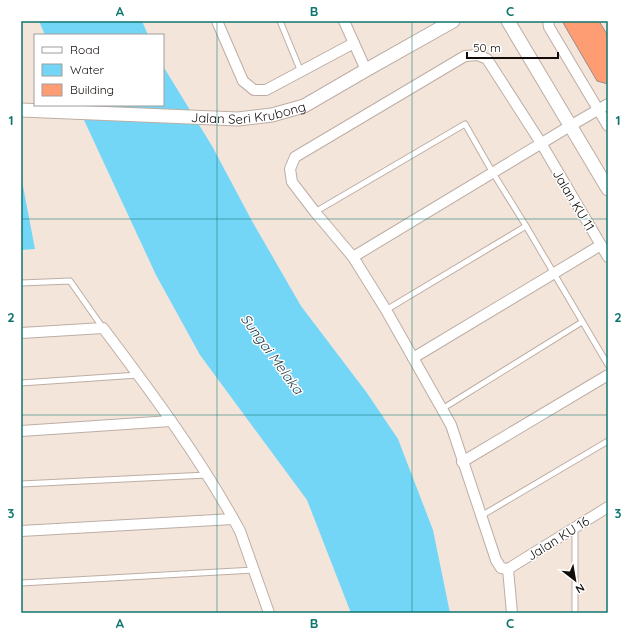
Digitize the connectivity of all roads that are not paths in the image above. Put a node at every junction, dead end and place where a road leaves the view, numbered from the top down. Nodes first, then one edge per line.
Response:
1 (217, 21) edge
2 (280, 21) edge
3 (344, 21) edge
4 (453, 21) edge
5 (508, 21) edge
6 (548, 21) edge
7 (354, 43) junction
8 (366, 70) junction
9 (301, 72) junction
10 (608, 104) edge
11 (21, 110) edge
12 (599, 110) junction
13 (570, 126) junction
14 (608, 126) edge
15 (541, 144) junction
16 (493, 173) junction
17 (608, 189) edge
18 (315, 212) junction
19 (526, 226) junction
20 (601, 245) junction
21 (353, 257) junction
22 (608, 257) edge
23 (554, 274) junction
24 (21, 283) edge
25 (386, 310) junction
26 (582, 322) junction
27 (103, 328) junction
28 (21, 333) edge
29 (413, 358) junction
30 (608, 365) edge
31 (138, 375) junction
32 (608, 375) edge
33 (21, 383) edge
34 (442, 409) junction
35 (171, 421) junction
36 (21, 431) edge
37 (608, 441) edge
38 (462, 462) junction
39 (207, 475) junction
40 (21, 484) edge
41 (608, 507) edge
42 (481, 516) junction
43 (234, 519) junction
44 (575, 527) junction
45 (21, 531) edge
46 (508, 569) junction
47 (254, 570) junction
48 (21, 583) edge
49 (269, 613) edge
50 (512, 613) edge
51 (575, 613) edge

1 - 9 street
2 - 9 lane
3 - 7 street
4 - 8 street, Jalan Seri Krubong
5 - 13 street
6 - 12 street
7 - 8 street
7 - 9 street
8 - 11 street, Jalan Seri Krubong
10 - 12 street
12 - 13 street
12 - 14 street
13 - 15 street
13 - 17 street
15 - 16 street
15 - 18 street, Jalan KU 11
15 - 20 street, Jalan KU 11
16 - 18 lane
16 - 19 lane
16 - 21 street
18 - 21 street, Jalan KU 11
19 - 23 lane
19 - 25 lane
20 - 22 street, Jalan KU 11
20 - 23 street
21 - 25 street, Jalan KU 11
23 - 26 lane
23 - 29 street
24 - 27 lane
25 - 29 street, Jalan KU 11
26 - 30 lane
26 - 34 lane
27 - 28 street
27 - 31 street
29 - 34 street, Jalan KU 11
31 - 33 lane
31 - 35 street
32 - 38 street
34 - 38 street, Jalan KU 11
35 - 36 street
35 - 39 street
37 - 42 lane
38 - 42 street, Jalan KU 11
39 - 40 lane
39 - 43 street
41 - 44 street, Jalan KU 16
42 - 46 street, Jalan KU 11
43 - 45 street
43 - 47 street
44 - 46 street, Jalan KU 16
44 - 51 lane
46 - 50 street
47 - 48 lane
47 - 49 street

